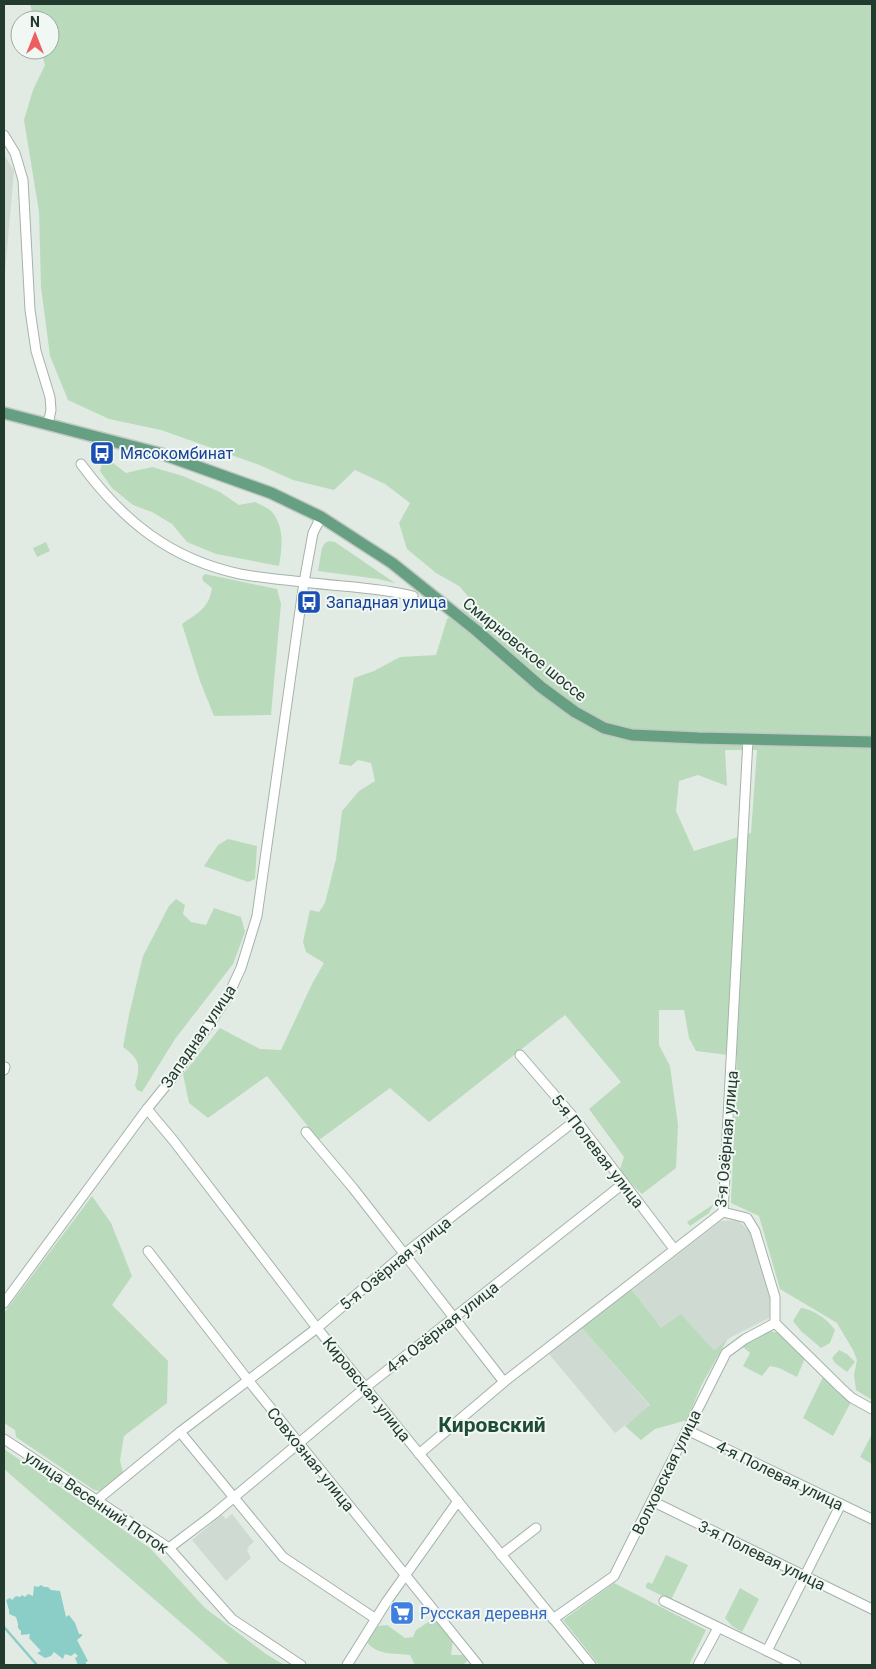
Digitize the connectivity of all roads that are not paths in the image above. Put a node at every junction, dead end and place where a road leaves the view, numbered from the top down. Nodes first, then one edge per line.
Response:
1 (4, 135) edge
2 (4, 413) edge
3 (48, 424) junction
4 (81, 464) dead end
5 (321, 517) junction
6 (304, 582) junction
7 (413, 596) dead end
8 (748, 739) junction
9 (872, 742) edge
10 (520, 1055) dead end
11 (147, 1109) junction
12 (576, 1120) junction
13 (306, 1132) dead end
14 (624, 1184) junction
15 (723, 1212) junction
16 (674, 1249) junction
17 (148, 1251) dead end
18 (404, 1254) junction
19 (4, 1303) edge
20 (454, 1317) junction
21 (774, 1323) junction
22 (317, 1328) junction
23 (248, 1380) junction
24 (504, 1382) junction
25 (366, 1387) junction
26 (872, 1409) edge
27 (687, 1430) junction
28 (180, 1432) junction
29 (4, 1438) edge
30 (298, 1443) junction
31 (418, 1454) junction
32 (234, 1497) junction
33 (97, 1500) junction
34 (458, 1501) junction
35 (652, 1501) junction
36 (841, 1504) junction
37 (872, 1520) edge
38 (536, 1528) dead end
39 (168, 1548) junction
40 (502, 1555) junction
41 (405, 1576) junction
42 (805, 1576) junction
43 (664, 1601) dead end
44 (872, 1609) edge
45 (376, 1619) junction
46 (554, 1619) junction
47 (718, 1628) junction
48 (767, 1651) junction
49 (301, 1665) edge
50 (347, 1665) edge
51 (478, 1665) edge
52 (590, 1665) edge
53 (698, 1665) edge
54 (796, 1665) edge

1 - 3 street
2 - 3 main road, Смирновское шоссе
3 - 5 main road, Смирновское шоссе
4 - 6 street
5 - 6 street, Западная улица
5 - 8 main road, Смирновское шоссе
6 - 7 street
6 - 11 street, Западная улица
8 - 9 main road, Смирновское шоссе
8 - 15 street, 3-я Озёрная улица
10 - 12 street, 5-я Полевая улица
11 - 19 street, Западная улица
11 - 22 street, Кировская улица
12 - 14 street, 5-я Полевая улица
12 - 18 street, 5-я Озёрная улица
13 - 18 street
14 - 16 street, 5-я Полевая улица
14 - 20 street, 4-я Озёрная улица
15 - 16 street, 3-я Озёрная улица
15 - 21 street
16 - 24 street, 3-я Озёрная улица
17 - 23 street, Совхозная улица
18 - 20 street
18 - 22 street, 5-я Озёрная улица
20 - 24 street
20 - 25 street, 4-я Озёрная улица
21 - 26 street
21 - 27 street, Волховская улица
22 - 23 street, 5-я Озёрная улица
22 - 25 street, Кировская улица
23 - 28 street, 5-я Озёрная улица
23 - 30 street, Совхозная улица
24 - 31 street, 3-я Озёрная улица
25 - 30 street, 4-я Озёрная улица
25 - 31 street, Кировская улица
27 - 35 street, Волховская улица
27 - 36 street, 4-я Полевая улица
28 - 32 street
28 - 33 street, 5-я Озёрная улица
29 - 33 street, улица Весенний Поток
30 - 32 street, 4-я Озёрная улица
30 - 41 street, Совхозная улица
31 - 34 street, Кировская улица
32 - 39 street, 4-я Озёрная улица
32 - 45 street
33 - 39 street, улица Весенний Поток
34 - 40 street, Кировская улица
34 - 41 street
35 - 42 street, 3-я Полевая улица
35 - 46 street, Волховская улица
36 - 37 street, 4-я Полевая улица
36 - 42 street
38 - 40 street
39 - 49 street, улица Весенний Поток
40 - 46 street, Кировская улица
41 - 45 street
41 - 51 street, Совхозная улица
42 - 44 street, 3-я Полевая улица
42 - 48 street
43 - 47 street
45 - 50 street
46 - 52 street, Кировская улица
47 - 48 street
47 - 53 street
48 - 54 street

